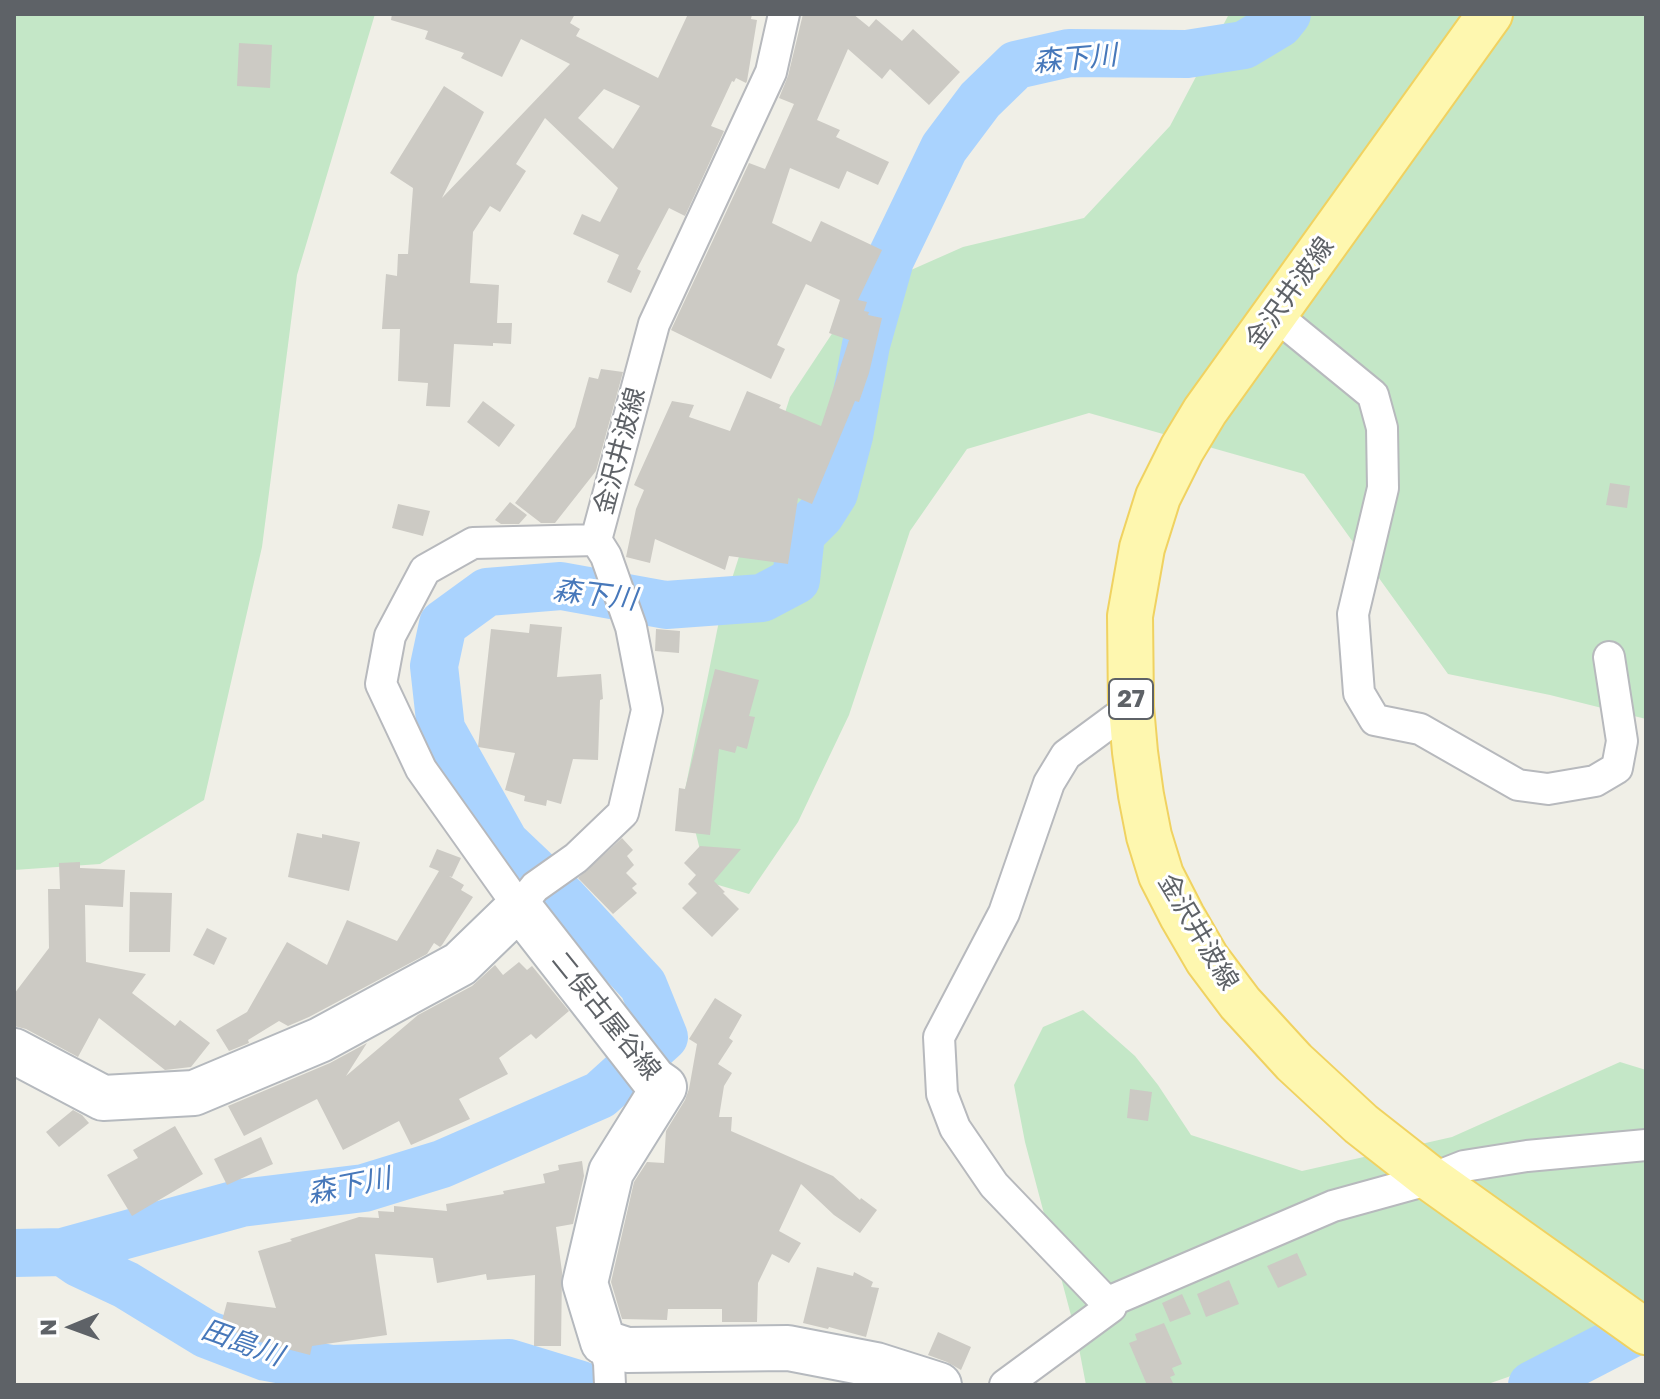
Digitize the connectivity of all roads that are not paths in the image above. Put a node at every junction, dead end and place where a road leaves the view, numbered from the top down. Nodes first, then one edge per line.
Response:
1 (784, 14) edge
2 (1490, 14) edge
3 (1274, 314) junction
4 (601, 548) junction
5 (1609, 657) dead end
6 (1131, 707) junction
7 (527, 897) junction
8 (14, 1051) edge
9 (1646, 1145) edge
10 (1431, 1179) junction
11 (1106, 1303) junction
12 (1646, 1332) edge
13 (607, 1363) edge
14 (939, 1385) edge
15 (1005, 1385) edge

1 - 4 street, 金沢井波線
2 - 3 main road, 金沢井波線 / 27
3 - 5 street
3 - 6 main road, 金沢井波線 / 27
4 - 7 street
4 - 7 street
6 - 10 main road, 金沢井波線 / 27
6 - 11 street
7 - 8 main road
7 - 13 main road, 二俣古屋谷線
9 - 10 street
10 - 11 street
10 - 12 main road, 金沢井波線 / 27
11 - 15 street
13 - 14 main road, 二俣古屋谷線

